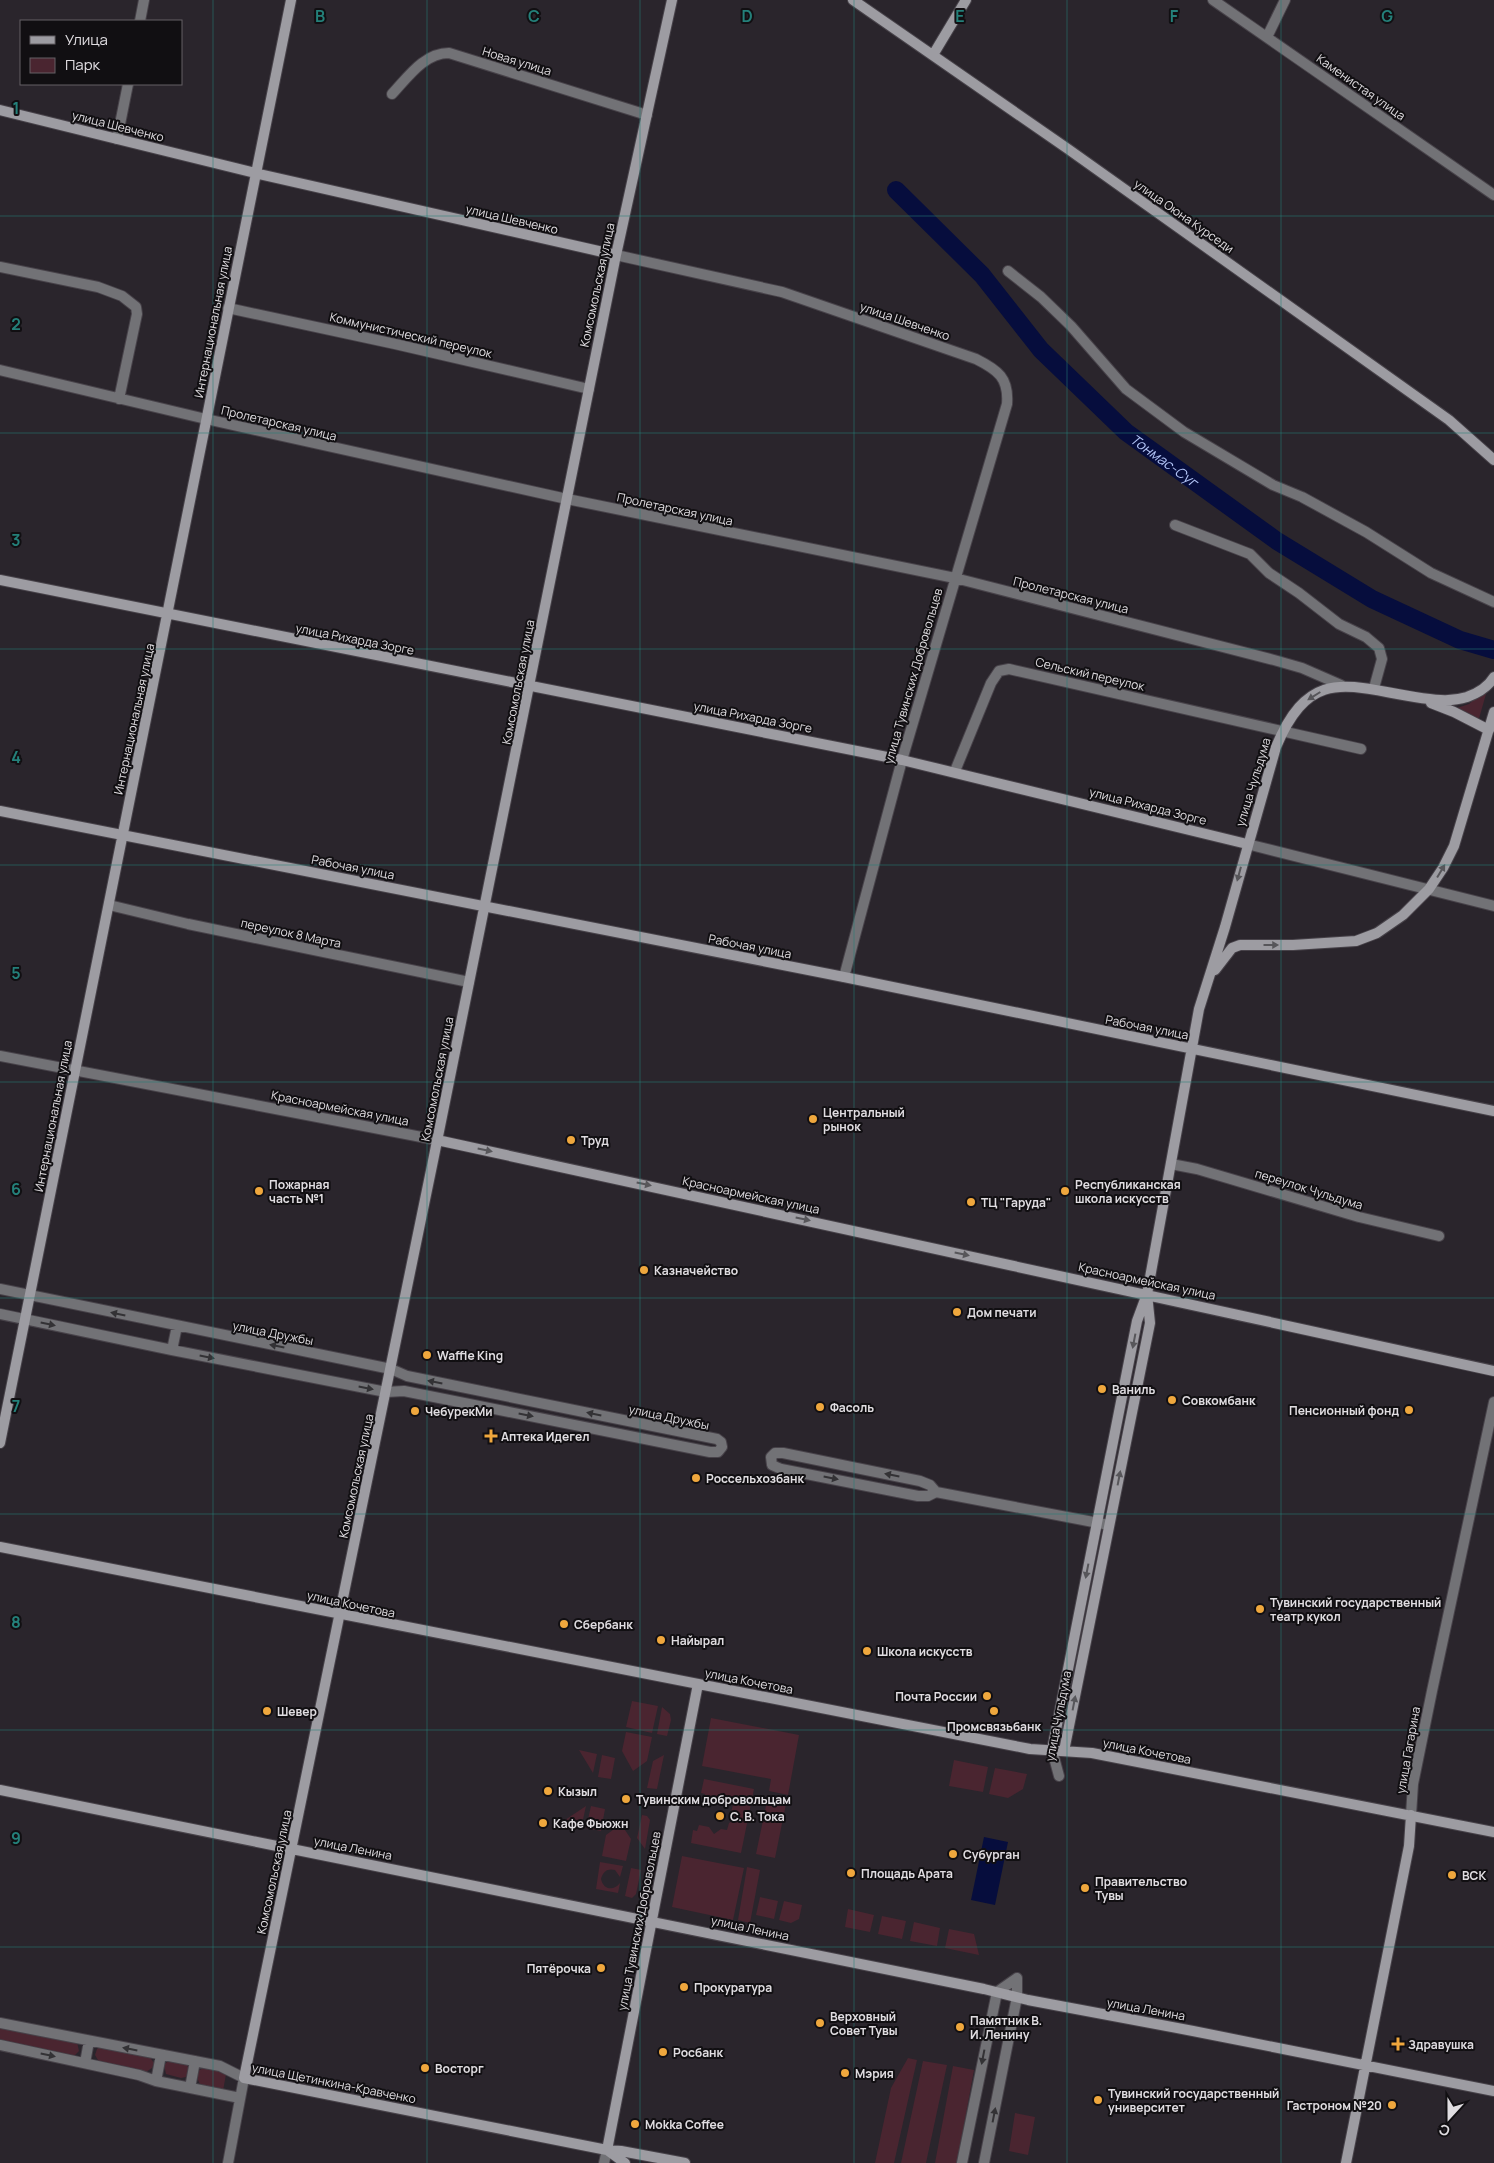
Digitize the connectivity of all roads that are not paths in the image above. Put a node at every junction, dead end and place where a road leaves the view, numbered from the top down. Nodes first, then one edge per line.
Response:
1 (144, 0) edge
2 (291, 0) edge
3 (672, 0) edge
4 (853, 0) edge
5 (966, 0) edge
6 (1213, 0) edge
7 (1285, 0) edge
8 (140, 20) edge
9 (1267, 37) junction
10 (934, 55) junction
11 (128, 85) edge
12 (392, 94) dead end
13 (0, 110) edge
14 (646, 115) junction
15 (117, 139) junction
16 (255, 173) junction
17 (1494, 195) edge
18 (616, 255) junction
19 (0, 266) edge
20 (1008, 271) dead end
21 (228, 308) junction
22 (0, 370) edge
23 (1006, 383) joint
24 (589, 389) junction
25 (119, 399) junction
26 (206, 419) junction
27 (1494, 460) edge
28 (567, 499) junction
29 (1175, 525) dead end
30 (955, 578) junction
31 (0, 580) edge
32 (1494, 602) edge
33 (168, 614) junction
34 (1494, 677) edge
35 (1341, 685) junction
36 (530, 686) junction
37 (1374, 688) junction
38 (1412, 696) junction
39 (1494, 712) edge
40 (1489, 730) junction
41 (1282, 731) junction
42 (1361, 749) dead end
43 (902, 760) junction
44 (955, 772) junction
45 (0, 811) edge
46 (122, 835) junction
47 (1247, 844) junction
48 (1429, 889) junction
49 (108, 905) junction
50 (1494, 906) edge
51 (484, 907) junction
52 (1225, 927) junction
53 (1240, 945) junction
54 (844, 977) junction
55 (469, 982) junction
56 (1206, 984) junction
57 (1192, 1048) junction
58 (0, 1056) edge
59 (75, 1070) junction
60 (1494, 1111) edge
61 (438, 1140) junction
62 (1171, 1164) junction
63 (1439, 1236) dead end
64 (0, 1289) edge
65 (1147, 1294) junction
66 (30, 1295) junction
67 (0, 1314) edge
68 (25, 1320) junction
69 (177, 1326) junction
70 (172, 1350) junction
71 (391, 1369) junction
72 (1494, 1371) edge
73 (386, 1392) junction
74 (1494, 1402) edge
75 (626, 1421) junction
76 (624, 1434) junction
77 (0, 1443) edge
78 (936, 1492) junction
79 (1097, 1523) junction
80 (1109, 1525) junction
81 (0, 1547) edge
82 (340, 1614) junction
83 (698, 1684) junction
84 (1052, 1750) junction
85 (1064, 1751) junction
86 (0, 1790) edge
87 (1411, 1816) junction
88 (1494, 1832) edge
89 (292, 1848) junction
90 (652, 1921) junction
91 (996, 1992) junction
92 (1017, 1997) junction
93 (0, 2023) edge
94 (89, 2041) junction
95 (0, 2045) edge
96 (161, 2055) junction
97 (195, 2061) junction
98 (85, 2063) junction
99 (1365, 2066) junction
100 (244, 2078) junction
101 (156, 2081) junction
102 (190, 2088) junction
103 (1494, 2091) edge
104 (240, 2098) junction
105 (607, 2150) junction
106 (228, 2163) edge
107 (604, 2163) edge
108 (625, 2163) edge
109 (685, 2163) edge
110 (962, 2163) edge
111 (984, 2163) edge
112 (1346, 2163) edge

1 - 8 street
2 - 16 street, Интернациональная улица
3 - 14 street, Комсомольская улица
4 - 10 street, улица Оюна Курседи
5 - 10 street
6 - 9 street, Каменистая улица
7 - 9 street
9 - 17 street, Каменистая улица
10 - 27 street, улица Оюна Курседи
11 - 15 street
12 - 14 street, Новая улица
13 - 15 street, улица Шевченко
14 - 18 street, Комсомольская улица
15 - 16 street, улица Шевченко
16 - 18 street, улица Шевченко
16 - 21 street, Интернациональная улица
18 - 23 street, улица Шевченко
18 - 24 street, Комсомольская улица
19 - 25 street
20 - 32 street
21 - 24 street, Коммунистический переулок
21 - 26 street, Интернациональная улица
22 - 25 street, Пролетарская улица
23 - 30 street, улица Тувинских Добровольцев
24 - 28 street, Комсомольская улица
25 - 26 street, Пролетарская улица
26 - 28 street, Пролетарская улица
26 - 33 street, Интернациональная улица
28 - 30 street, Пролетарская улица
28 - 36 street, Комсомольская улица
29 - 37 street
30 - 35 street, Пролетарская улица
30 - 43 street, улица Тувинских Добровольцев
31 - 33 street, улица Рихарда Зорге
33 - 36 street, улица Рихарда Зорге
33 - 46 street, Интернациональная улица
34 - 38 street, улица Чульдума
35 - 37 street, улица Чульдума
35 -> 41 street, улица Чульдума
36 - 43 street, улица Рихарда Зорге
36 - 51 street, Комсомольская улица
37 - 38 street, улица Чульдума
38 - 40 street
39 - 40 street
48 -> 40 street
41 - 42 street, Сельский переулок
41 - 44 street, Сельский переулок
41 - 47 street, улица Чульдума
43 - 44 street, улица Рихарда Зорге
43 - 54 street, улица Тувинских Добровольцев
44 - 47 street, улица Рихарда Зорге
45 - 46 street, Рабочая улица
46 - 49 street, Интернациональная улица
46 - 51 street, Рабочая улица
47 - 48 street, улица Рихарда Зорге
47 -> 52 street, улица Чульдума
48 - 50 street, улица Рихарда Зорге
53 -> 48 street
49 - 55 street, переулок 8 Марта
49 - 59 street, Интернациональная улица
51 - 54 street, Рабочая улица
51 - 55 street, Комсомольская улица
52 - 53 street
52 - 56 street, улица Чульдума
53 - 56 street, улица Чульдума
54 - 57 street, Рабочая улица
55 - 61 street, Комсомольская улица
56 - 57 street, улица Чульдума
57 - 60 street, Рабочая улица
57 - 62 street, улица Чульдума
58 - 59 street, Красноармейская улица
59 - 61 street, Красноармейская улица
59 - 66 street, Интернациональная улица
61 -> 65 street, Красноармейская улица
61 - 71 street, Комсомольская улица
62 - 63 street, переулок Чульдума
62 - 65 street, улица Чульдума
64 - 66 street, улица Дружбы
65 - 72 street, Красноармейская улица
65 -> 79 street, улица Чульдума
80 -> 65 street, улица Чульдума
66 - 68 street, Интернациональная улица
69 -> 66 street, улица Дружбы
67 - 68 street, улица Дружбы
68 -> 70 street, улица Дружбы
68 - 77 street, Интернациональная улица
69 - 70 street
71 -> 69 street, улица Дружбы
70 -> 73 street, улица Дружбы
71 - 73 street, Комсомольская улица
75 -> 71 street, улица Дружбы
73 -> 76 street, улица Дружбы
73 - 82 street, Комсомольская улица
74 - 87 street, улица Гагарина
75 - 76 street
75 - 76 street, улица Дружбы
78 -> 78 street
78 - 79 street
79 - 80 street
79 -> 84 street, улица Чульдума
85 -> 80 street, улица Чульдума
81 - 82 street, улица Кочетова
82 - 83 street, улица Кочетова
82 - 89 street, Комсомольская улица
83 - 84 street, улица Кочетова
83 - 90 street, улица Тувинских Добровольцев
84 - 85 street, улица Кочетова
84 - 85 street, улица Чульдума
85 - 87 street, улица Кочетова
86 - 89 street, улица Ленина
87 - 88 street, улица Кочетова
87 - 99 street, улица Гагарина
89 - 90 street, улица Ленина
89 - 100 street, Комсомольская улица
90 - 91 street, улица Ленина
90 - 105 street, улица Тувинских Добровольцев
91 - 92 street, улица Ленина
91 - 92 street
91 -> 110 street
92 - 99 street, улица Ленина
111 -> 92 street
93 - 94 street, улица Щетинкина-Кравченко
96 -> 94 street, улица Щетинкина-Кравченко
94 - 98 street
95 -> 98 street
96 - 97 street, улица Щетинкина-Кравченко
96 - 101 street
97 - 100 street, улица Щетинкина-Кравченко
97 - 102 street
98 - 101 street
99 - 103 street, улица Ленина
99 - 112 street, улица Гагарина
100 - 104 street, Комсомольская улица
100 - 105 street, улица Щетинкина-Кравченко
101 - 102 street
102 - 104 street
104 - 106 street, Комсомольская улица
105 - 107 street, улица Тувинских Добровольцев
105 - 108 street, улица Щетинкина-Кравченко
105 - 109 street, улица Щетинкина-Кравченко

